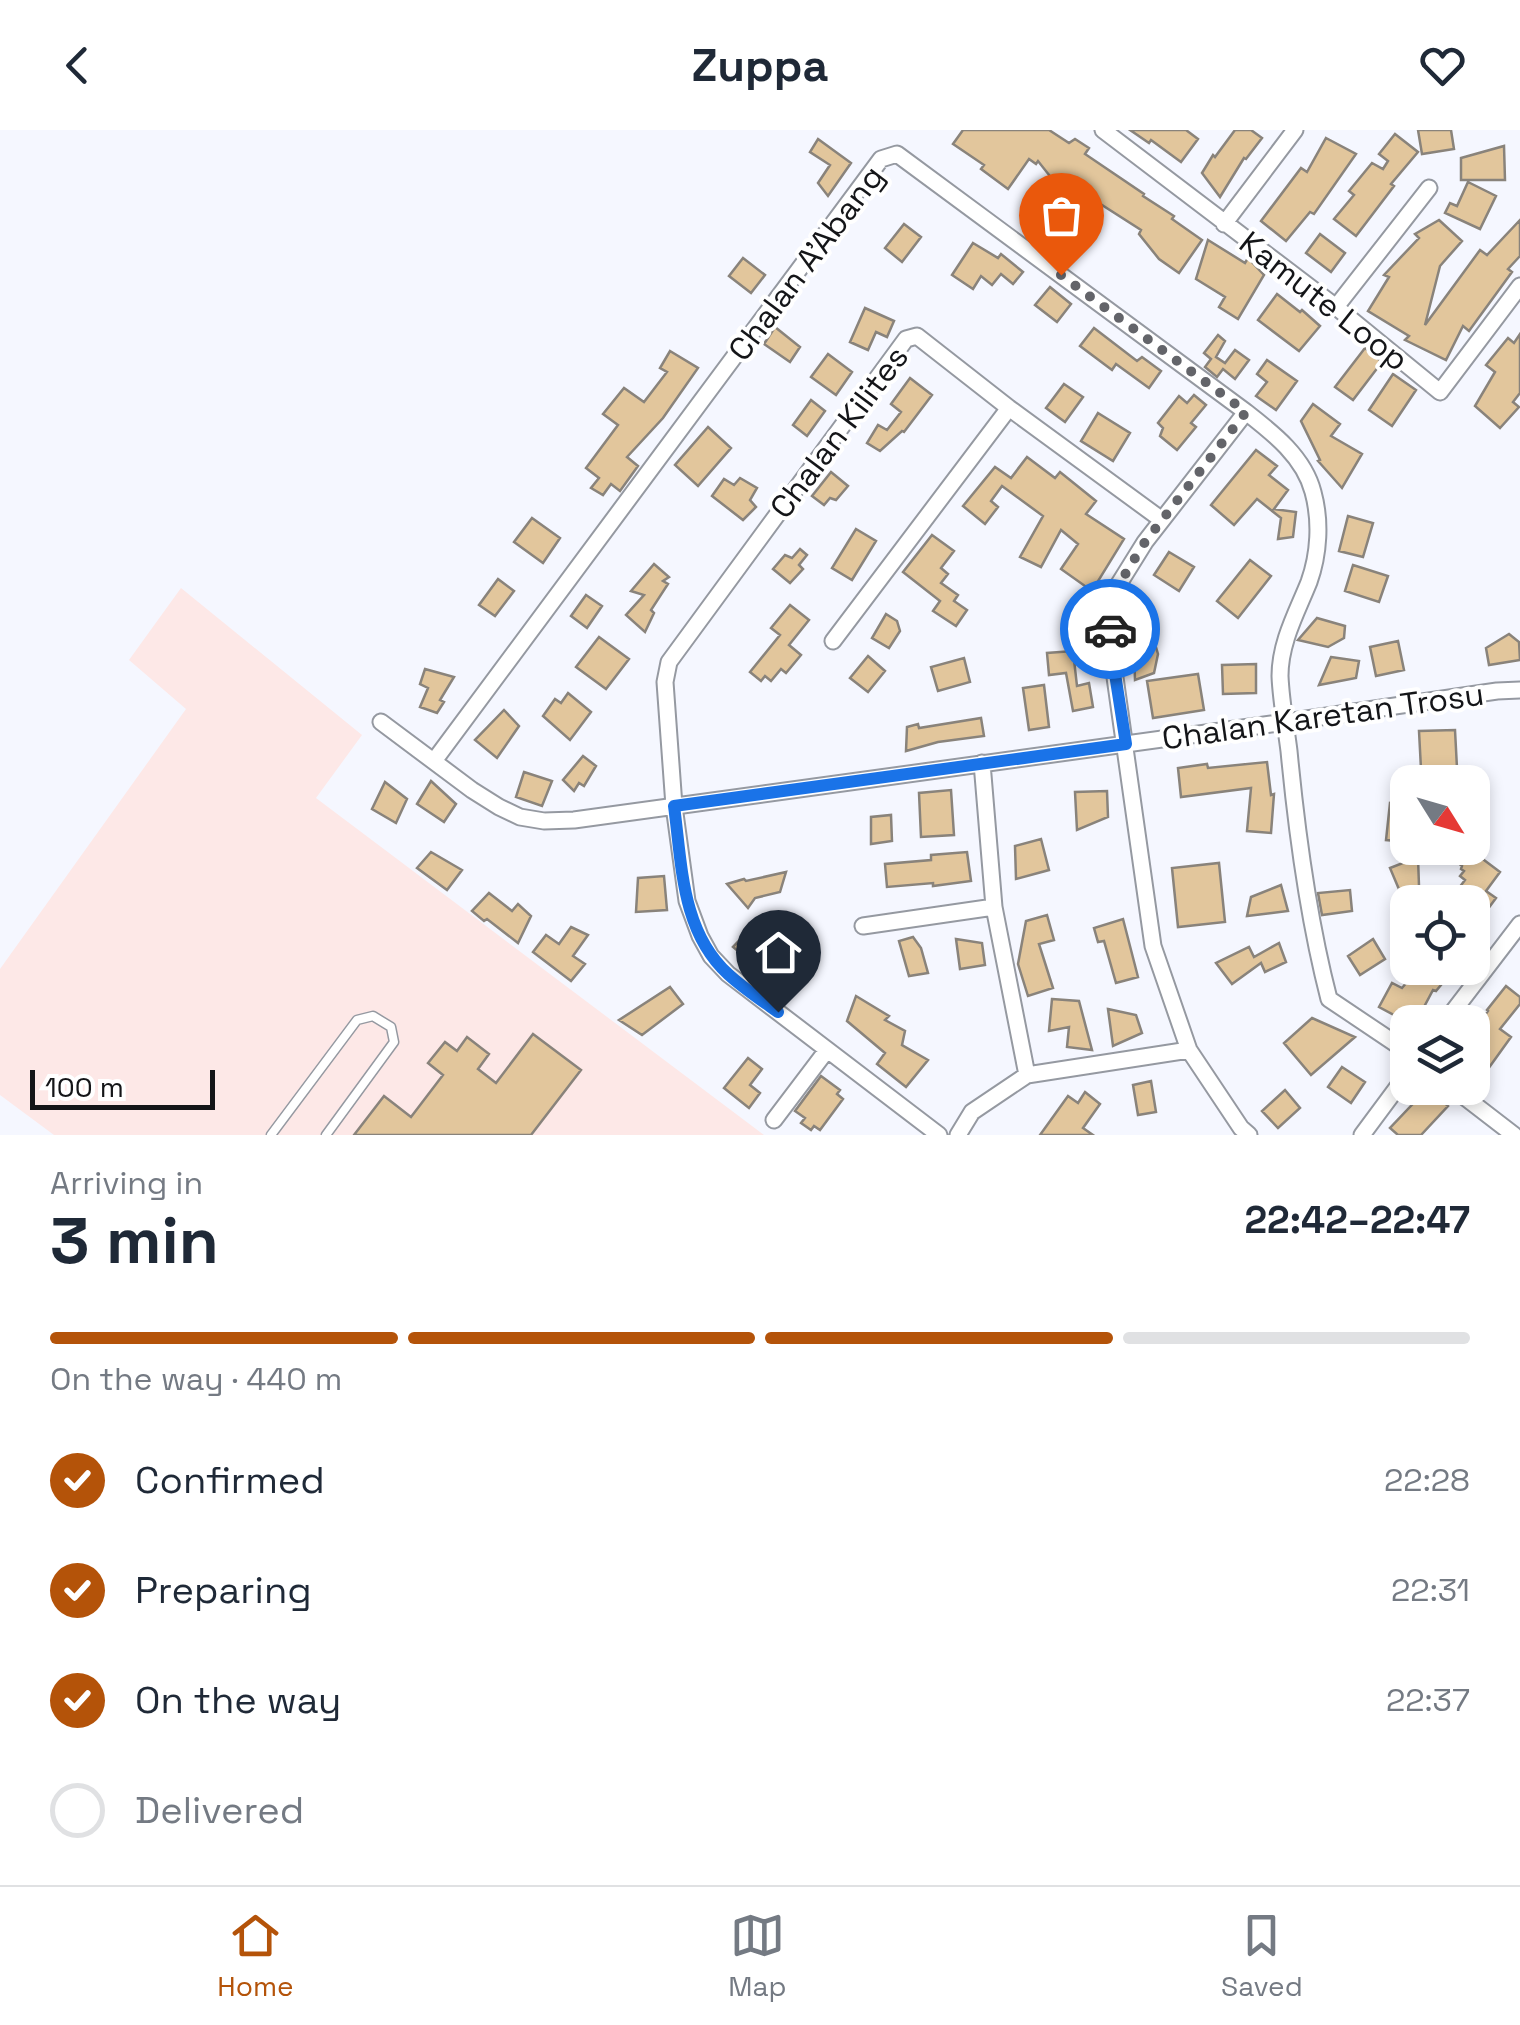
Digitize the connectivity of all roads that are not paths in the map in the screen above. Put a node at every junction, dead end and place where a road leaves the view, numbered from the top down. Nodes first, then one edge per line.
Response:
1 (1103, 130) edge
2 (1295, 130) edge
3 (1429, 188) dead end
4 (1224, 224) junction
5 (1520, 286) edge
6 (1336, 306) junction
7 (1009, 408) junction
8 (1246, 412) junction
9 (1162, 520) junction
10 (833, 641) dead end
11 (1520, 690) edge
12 (380, 722) dead end
13 (1286, 722) junction
14 (1126, 744) junction
15 (434, 761) junction
16 (982, 764) junction
17 (674, 806) junction
18 (994, 907) junction
19 (1520, 924) edge
20 (862, 926) dead end
21 (1458, 1005) edge
22 (1390, 1040) edge
23 (827, 1050) junction
24 (1189, 1050) junction
25 (1027, 1075) junction
26 (1390, 1097) edge
27 (1476, 1105) edge
28 (774, 1120) dead end
29 (271, 1135) edge
30 (326, 1135) edge
31 (939, 1135) edge
32 (958, 1135) edge
33 (1249, 1135) edge
34 (1362, 1135) edge
35 (1514, 1135) edge

1 - 4 street, Kamute Loop
2 - 4 street
3 - 6 street
4 - 6 street, Kamute Loop
5 - 6 street, Kamute Loop
7 - 9 street, Chalan Kilites
7 - 10 street
7 - 17 street, Chalan Kilites
8 - 9 street
8 - 13 street, Chalan A'Abang
8 - 15 street, Chalan A'Abang
9 - 14 street
11 - 13 street, Chalan Karetan Trosu
12 - 15 street, Chalan Karetan Trosu
13 - 14 street, Chalan Karetan Trosu
13 - 22 street, Chalan A'Abang
14 - 16 street, Chalan Karetan Trosu
14 - 24 street
15 - 17 street, Chalan Karetan Trosu
16 - 17 street, Chalan Karetan Trosu
16 - 18 street
17 - 23 street
18 - 20 street
18 - 25 street
19 - 21 street
23 - 28 street
23 - 31 street
24 - 25 street
24 - 33 street
25 - 32 street
26 - 34 street
27 - 35 street
29 - 30 lane

